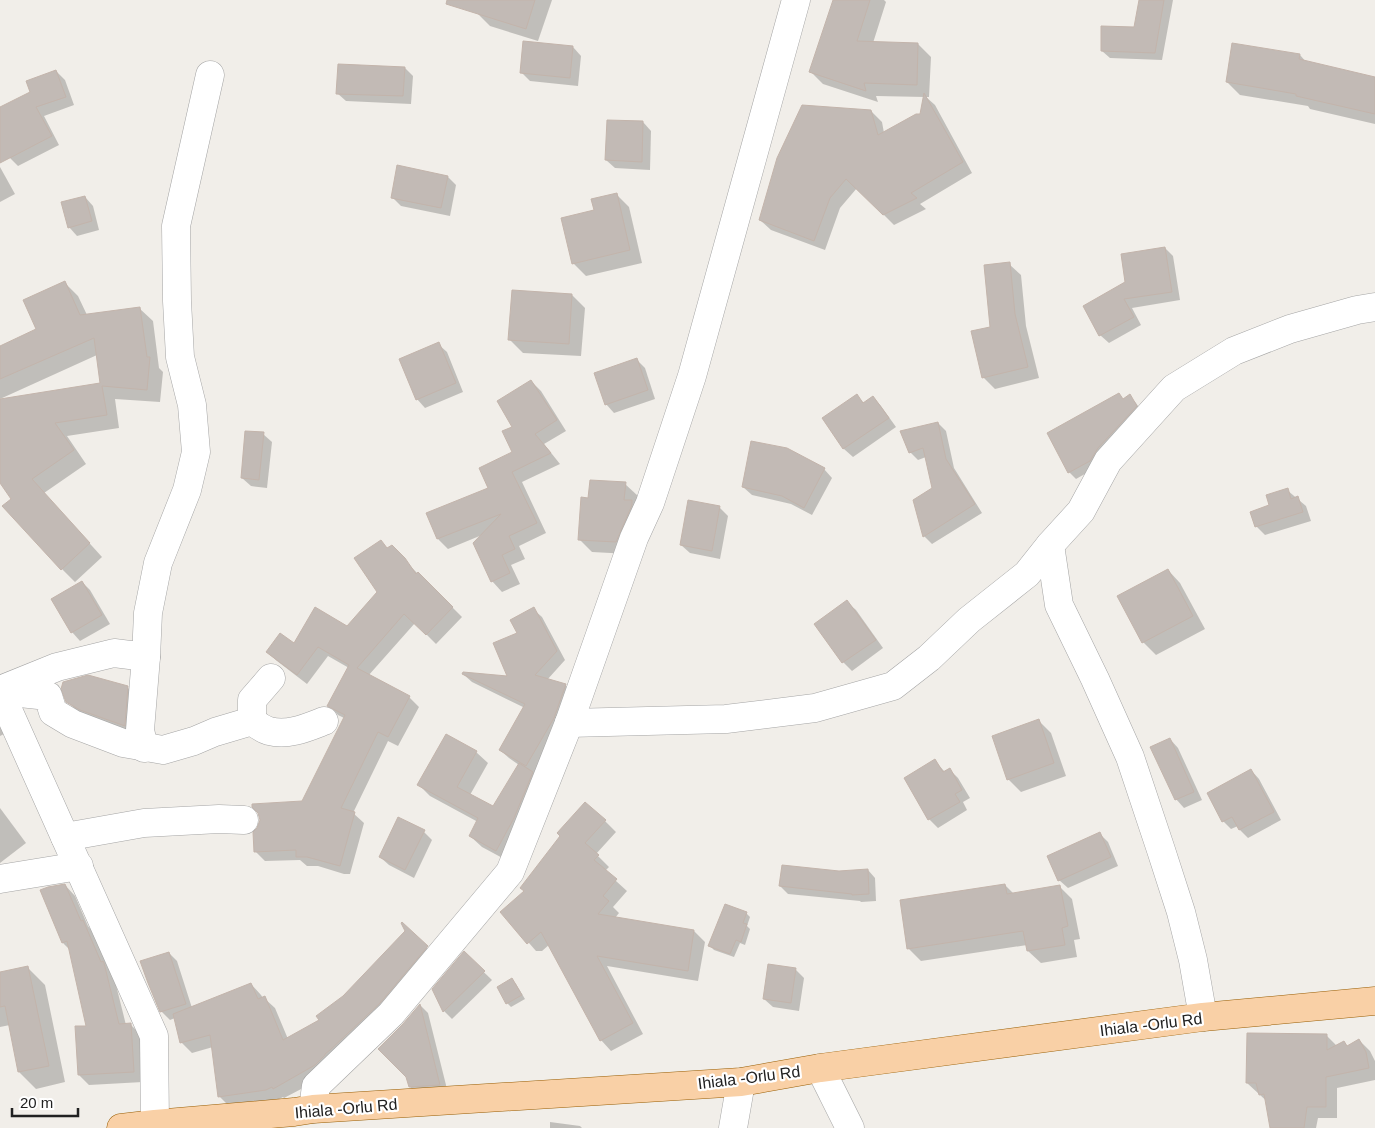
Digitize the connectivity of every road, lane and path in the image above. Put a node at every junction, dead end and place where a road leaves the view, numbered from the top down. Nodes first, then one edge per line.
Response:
1 (796, 0) edge
2 (210, 75) dead end
3 (1375, 307) edge
4 (1050, 545) junction
5 (146, 657) junction
6 (271, 678) dead end
7 (0, 691) edge
8 (324, 721) dead end
9 (252, 722) junction
10 (569, 723) junction
11 (144, 748) junction
12 (244, 820) dead end
13 (66, 837) junction
14 (79, 866) junction
15 (0, 880) edge
16 (1375, 1002) edge
17 (1203, 1017) junction
18 (820, 1068) junction
19 (741, 1082) junction
20 (301, 1116) edge
21 (155, 1124) junction
22 (121, 1128) edge
23 (733, 1128) edge
24 (850, 1128) edge

1 - 10 street
2 - 5 street
3 - 4 street
4 - 10 street
4 - 17 street
5 - 7 street
5 - 11 street
6 - 9 street
7 - 11 street
7 - 13 street
8 - 9 street
9 - 11 street
10 - 20 street
12 - 13 street
13 - 14 street
14 - 15 street
14 - 21 street
16 - 17 main road, Ihiala -Orlu Rd
17 - 18 main road, Ihiala -Orlu Rd
18 - 19 main road, Ihiala -Orlu Rd
18 - 24 street
19 - 20 main road, Ihiala -Orlu Rd
19 - 23 street
20 - 21 main road, Ihiala -Orlu Rd
21 - 22 main road, Ihiala -Orlu Rd

